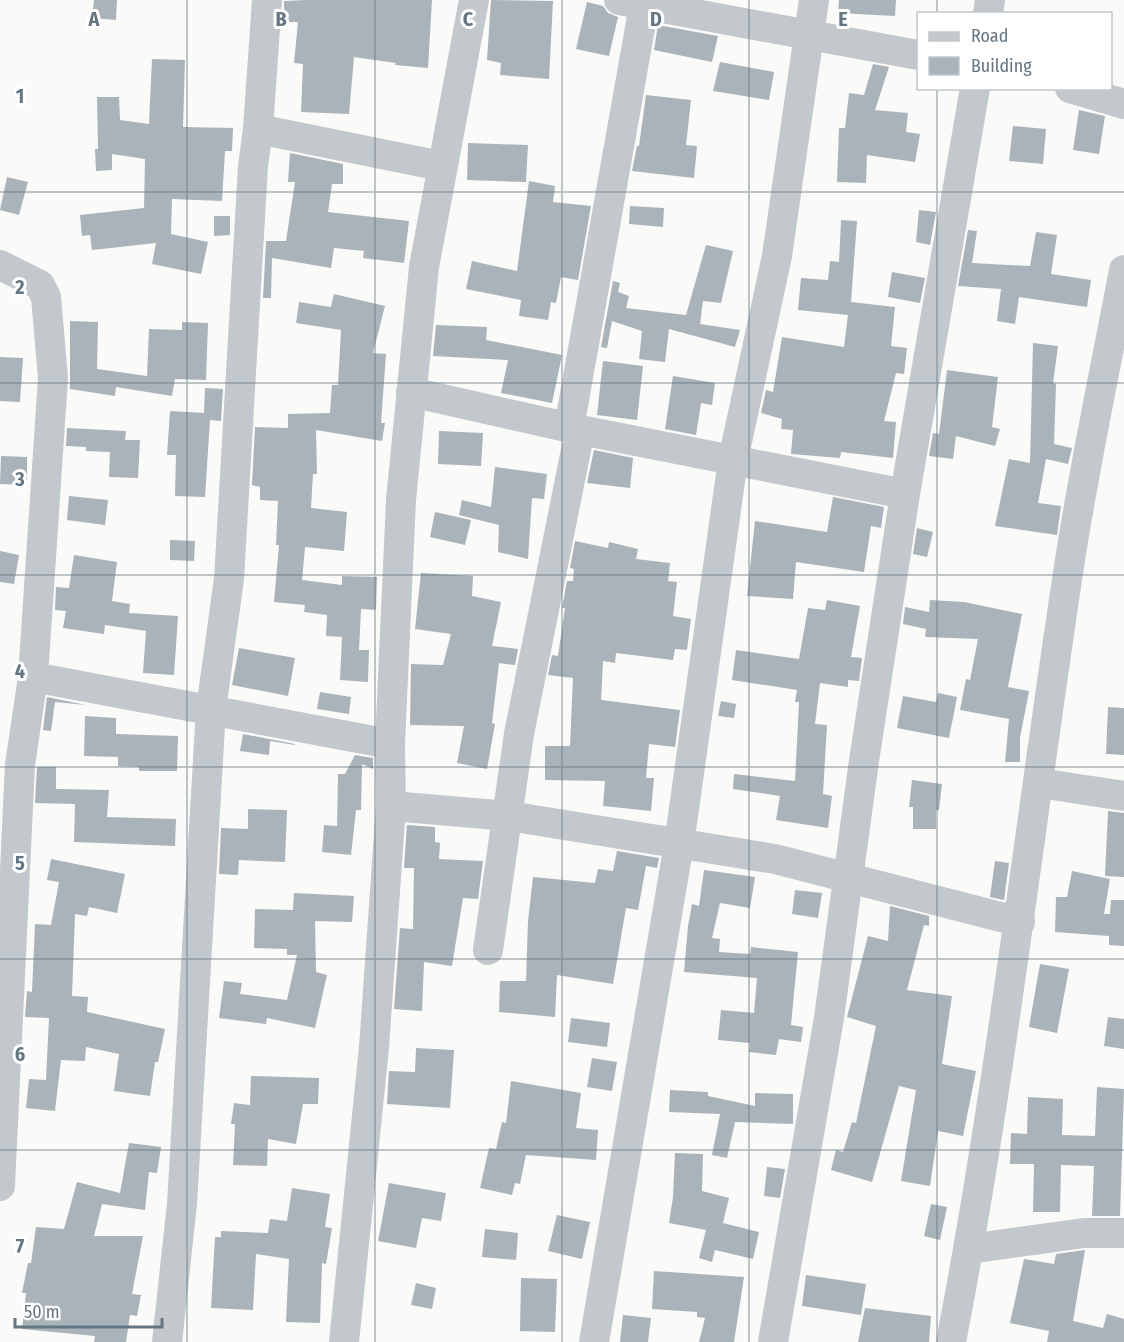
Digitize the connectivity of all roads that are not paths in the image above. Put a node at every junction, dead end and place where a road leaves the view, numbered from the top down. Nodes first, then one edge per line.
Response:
1 (267, 0) edge
2 (474, 0) edge
3 (814, 0) edge
4 (636, 2) edge
5 (808, 35) junction
6 (917, 55) edge
7 (975, 90) edge
8 (1077, 90) edge
9 (1124, 104) edge
10 (258, 129) junction
11 (441, 166) junction
12 (0, 265) edge
13 (1124, 270) edge
14 (411, 392) junction
15 (575, 429) junction
16 (733, 460) junction
17 (905, 494) junction
18 (33, 676) junction
19 (211, 709) junction
20 (390, 744) junction
21 (10, 762) edge
22 (1039, 783) junction
23 (1124, 796) edge
24 (392, 806) junction
25 (509, 816) junction
26 (680, 844) junction
27 (847, 877) junction
28 (1020, 922) junction
29 (488, 950) dead end
30 (0, 1186) edge
31 (1124, 1233) edge
32 (969, 1249) junction
33 (167, 1342) edge
34 (344, 1342) edge
35 (594, 1342) edge
36 (773, 1342) edge
37 (951, 1342) edge

1 - 10 street
2 - 11 street
3 - 5 street
4 - 5 street
4 - 15 street
5 - 6 street
5 - 16 street
7 - 17 street
8 - 9 street
10 - 11 street
10 - 19 street
11 - 14 street
12 - 18 street
13 - 22 street
14 - 15 street
14 - 20 street
15 - 16 street
15 - 25 street
16 - 17 street
16 - 26 street
17 - 27 street
18 - 19 street
18 - 21 street
19 - 20 street
19 - 33 street
20 - 24 street
21 - 30 street
22 - 23 street
22 - 28 street
24 - 25 street
24 - 34 street
25 - 26 street
25 - 29 street
26 - 27 street
26 - 35 street
27 - 28 street
27 - 36 street
28 - 32 street
31 - 32 street
32 - 37 street

